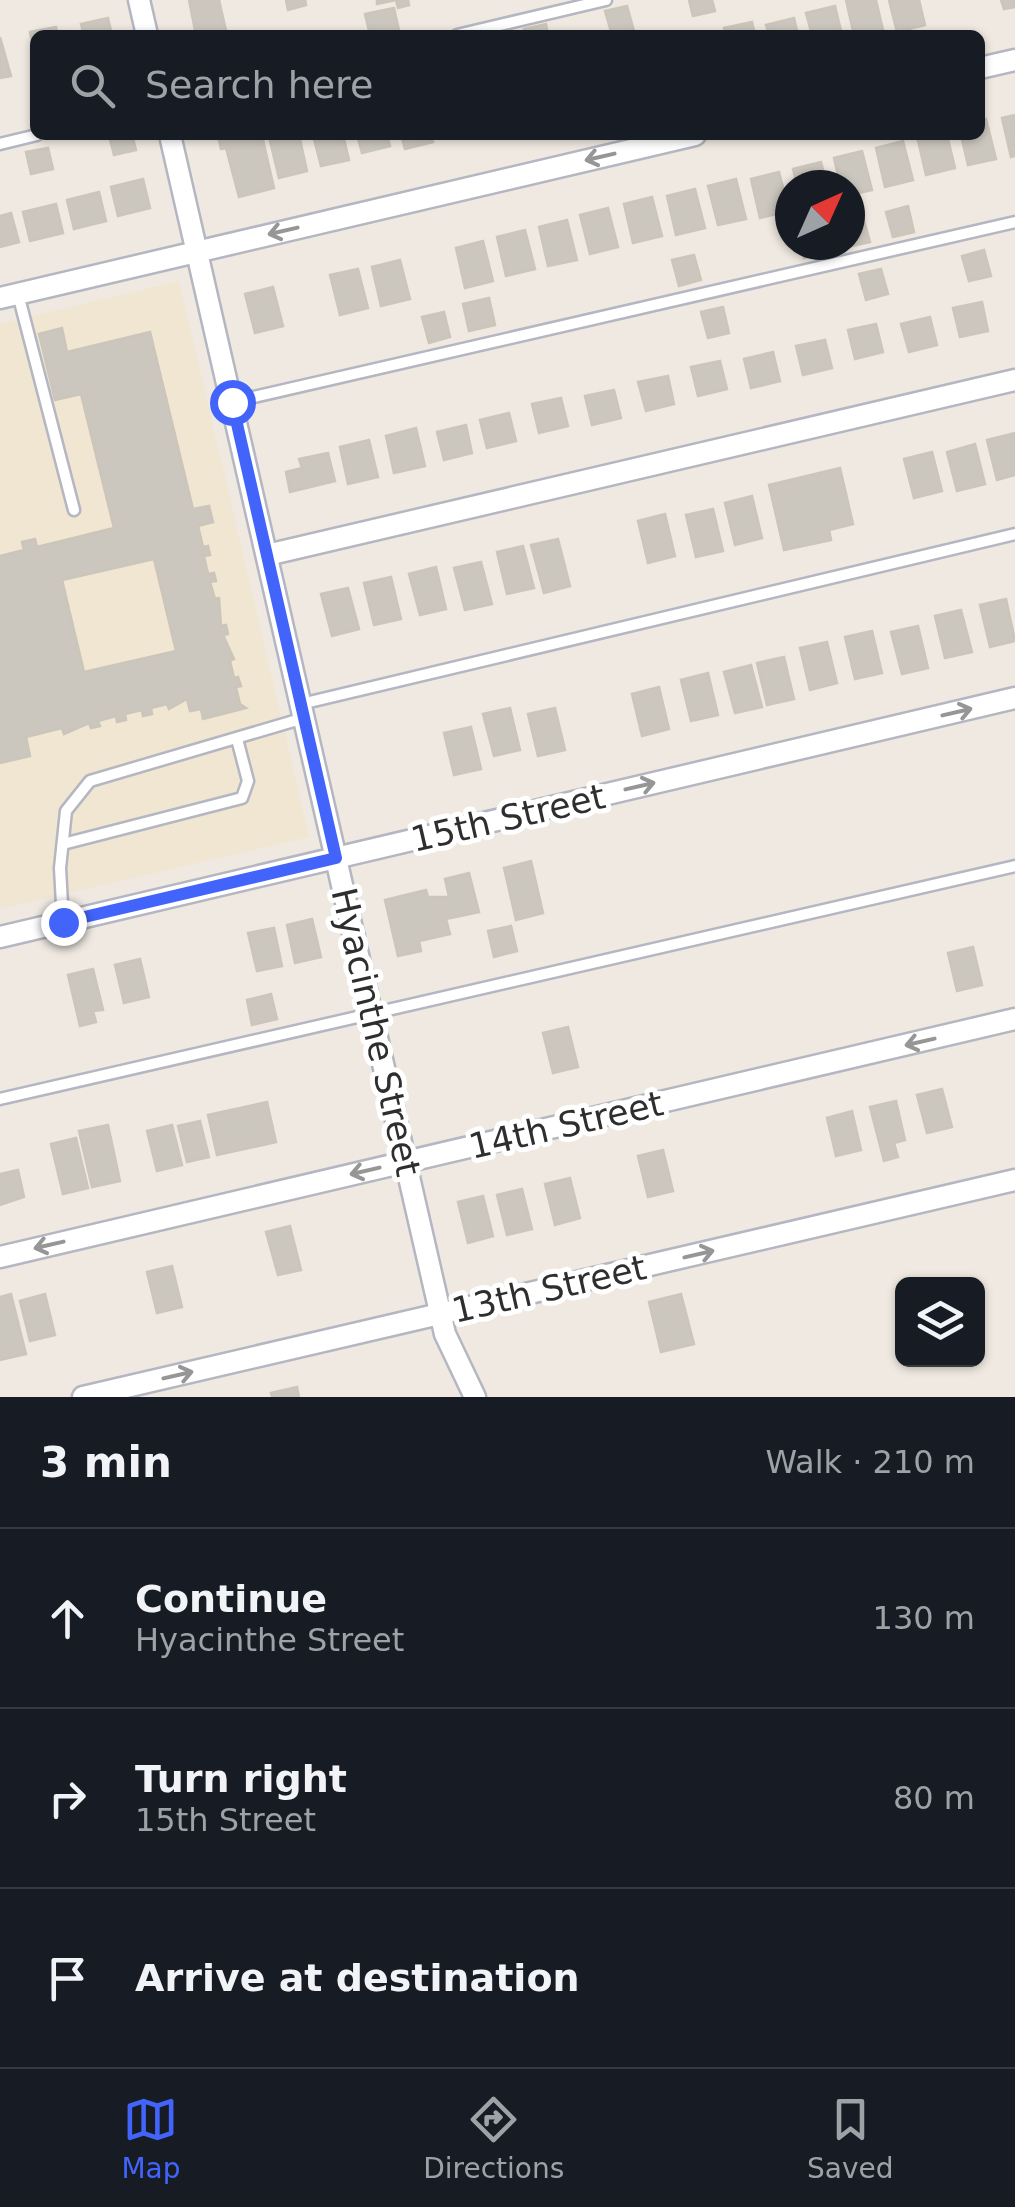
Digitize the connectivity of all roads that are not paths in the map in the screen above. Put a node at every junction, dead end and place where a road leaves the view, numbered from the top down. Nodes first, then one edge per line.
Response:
1 (139, 0) edge
2 (606, 0) edge
3 (146, 30) edge
4 (478, 30) edge
5 (1015, 60) edge
6 (985, 67) edge
7 (30, 137) edge
8 (171, 140) edge
9 (674, 140) edge
10 (0, 144) edge
11 (1015, 222) edge
12 (197, 251) junction
13 (9, 296) edge
14 (1015, 380) edge
15 (232, 402) junction
16 (74, 510) dead end
17 (1015, 534) edge
18 (267, 555) junction
19 (1015, 698) edge
20 (303, 711) junction
21 (236, 740) junction
22 (62, 844) junction
23 (336, 858) junction
24 (1015, 866) edge
25 (63, 922) junction
26 (0, 936) edge
27 (373, 1013) junction
28 (1015, 1019) edge
29 (0, 1099) edge
30 (406, 1162) junction
31 (1015, 1180) edge
32 (0, 1257) edge
33 (440, 1314) junction
34 (83, 1397) edge
35 (476, 1397) edge

1 - 3 street
2 - 4 lane
5 - 6 street
7 - 10 lane
8 - 12 street, Hyacinthe Street
9 -> 12 street
11 - 15 lane
12 - 13 street
12 - 15 street, Hyacinthe Street
13 - 16 lane
14 - 18 street
15 - 18 street, Hyacinthe Street
17 - 20 lane
18 - 20 street, Hyacinthe Street
23 -> 19 street, 15th Street
20 - 21 lane
20 - 23 street, Hyacinthe Street
21 - 22 lane
21 - 22 lane
22 - 25 lane
23 - 25 street, 15th Street
23 - 27 street, Hyacinthe Street
24 - 27 lane
25 - 26 street, 15th Street
27 - 29 lane
27 - 30 street, Hyacinthe Street
28 -> 30 street, 14th Street
30 -> 32 street, 14th Street
30 - 33 street, Hyacinthe Street
33 -> 31 street, 13th Street
34 -> 33 street, 13th Street
33 - 35 street, Hyacinthe Street

